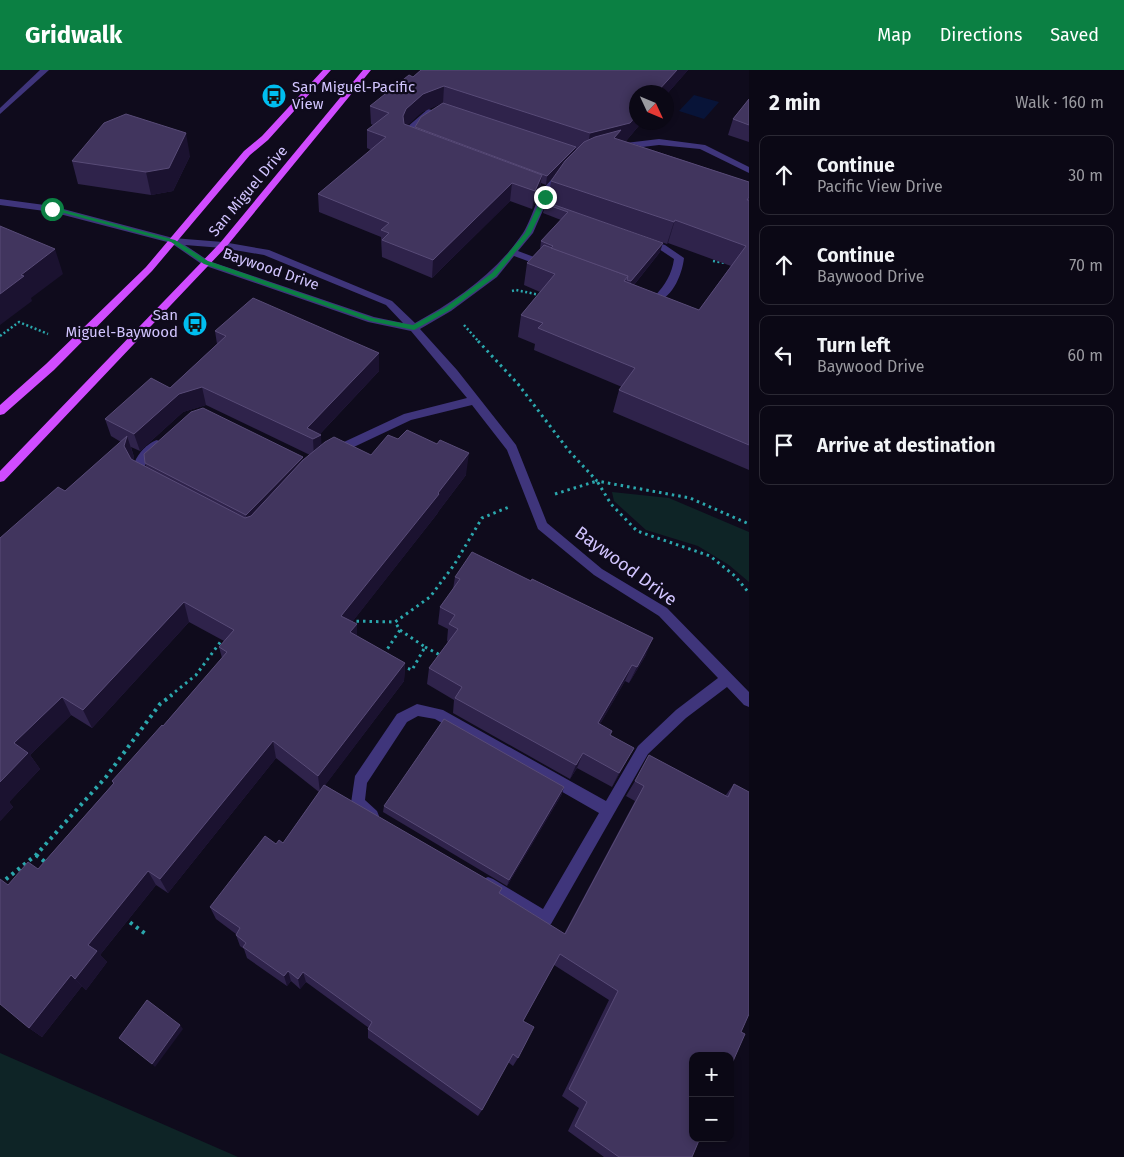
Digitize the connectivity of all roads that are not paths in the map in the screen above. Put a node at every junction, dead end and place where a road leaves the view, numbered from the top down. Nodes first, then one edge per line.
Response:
1 (45, 70) edge
2 (327, 70) edge
3 (368, 70) edge
4 (442, 107) edge
5 (0, 112) edge
6 (416, 142) edge
7 (609, 148) edge
8 (570, 167) edge
9 (749, 170) edge
10 (0, 202) edge
11 (635, 238) edge
12 (173, 241) junction
13 (223, 245) junction
14 (514, 253) junction
15 (206, 263) junction
16 (559, 270) edge
17 (640, 300) edge
18 (414, 328) junction
19 (475, 400) junction
20 (0, 411) edge
21 (167, 435) edge
22 (328, 455) edge
23 (0, 478) edge
24 (158, 485) edge
25 (727, 679) junction
26 (749, 701) edge
27 (608, 810) junction
28 (383, 822) edge
29 (477, 878) edge

1 - 5 street
2 - 12 main road, San Miguel Drive
3 - 13 main road, San Miguel Drive
4 - 6 street
7 - 9 street
8 - 14 street
10 - 12 street
11 - 17 street
12 - 13 street, Baywood Drive
12 - 15 street, Baywood Drive
12 - 20 main road, San Miguel Drive
13 - 15 main road, San Miguel Drive
13 - 18 street, Baywood Drive
14 - 16 street
14 - 18 street
15 - 18 street, Baywood Drive
15 - 23 main road, San Miguel Drive
18 - 19 street, Baywood Drive
19 - 22 street
19 - 25 street, Baywood Drive
21 - 24 street
25 - 26 street, Baywood Drive
25 - 27 street
27 - 28 street
27 - 29 street

